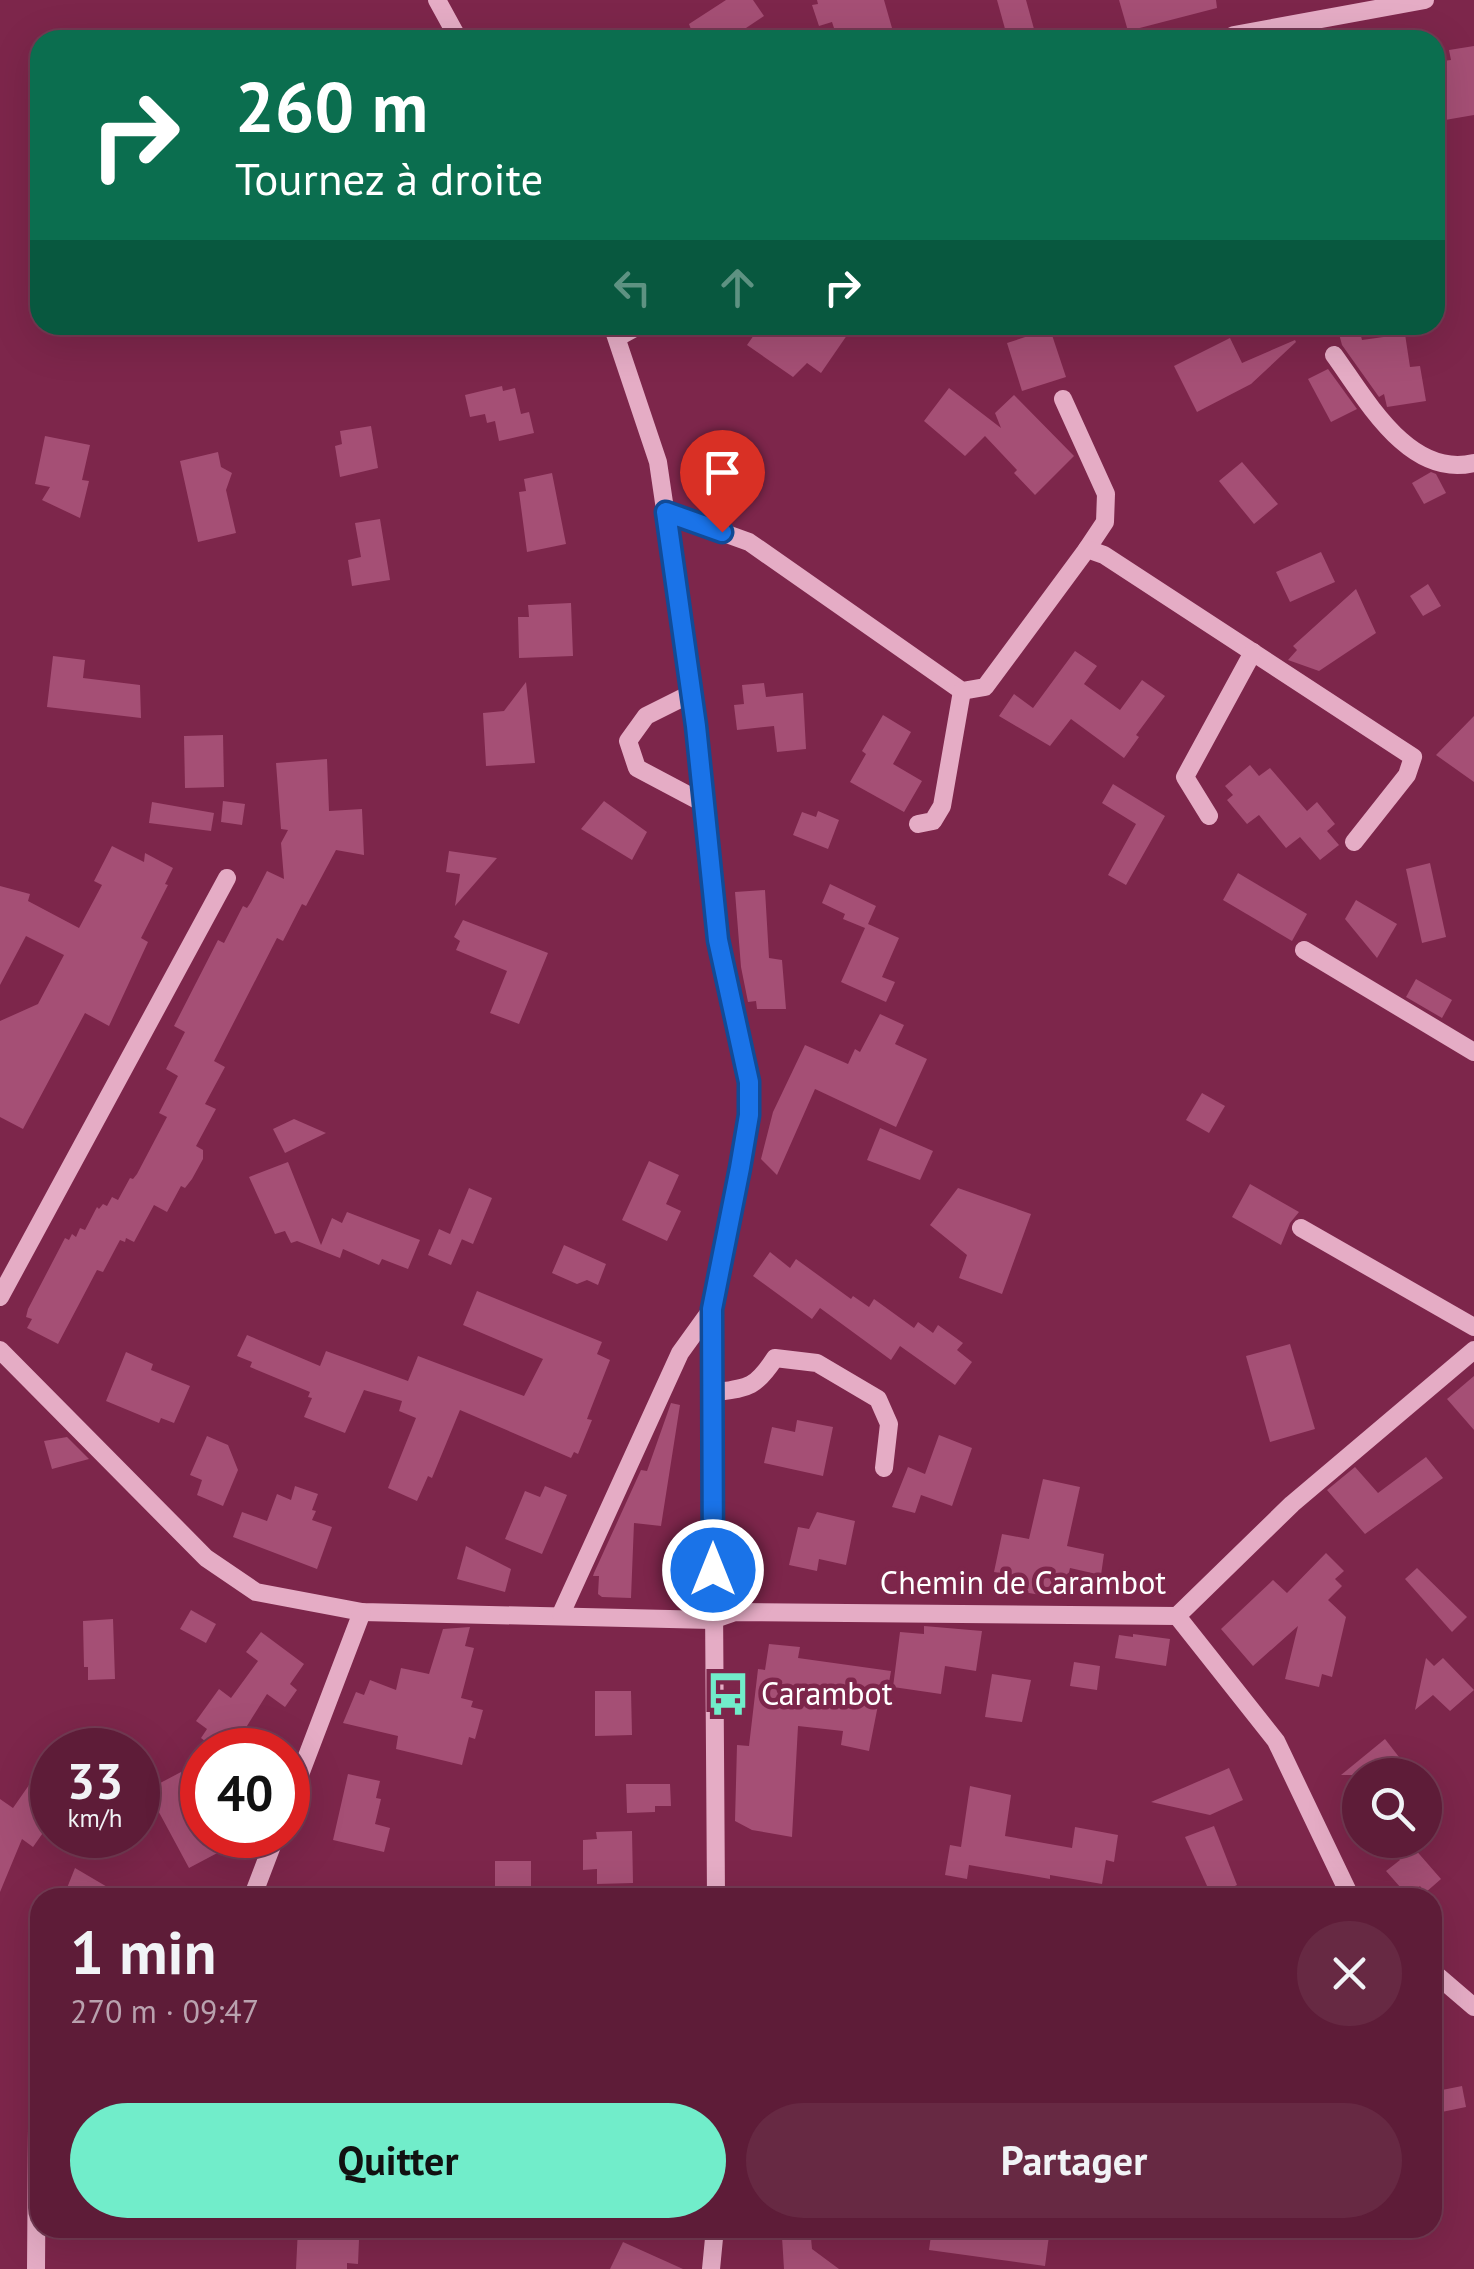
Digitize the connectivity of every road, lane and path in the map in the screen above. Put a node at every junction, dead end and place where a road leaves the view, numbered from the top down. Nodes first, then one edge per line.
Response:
1 (437, 0) edge
2 (1425, 0) edge
3 (454, 30) edge
4 (1261, 30) edge
5 (616, 335) edge
6 (1334, 356) dead end
7 (1063, 399) dead end
8 (1474, 463) edge
9 (666, 512) junction
10 (1087, 549) junction
11 (1253, 652) junction
12 (962, 691) junction
13 (692, 693) junction
14 (703, 804) junction
15 (1209, 816) dead end
16 (918, 824) dead end
17 (1354, 842) dead end
18 (227, 878) dead end
19 (1304, 950) dead end
20 (1474, 1052) edge
21 (1301, 1228) dead end
22 (0, 1298) edge
23 (712, 1309) junction
24 (1474, 1327) edge
25 (0, 1350) edge
26 (1474, 1350) edge
27 (710, 1393) junction
28 (884, 1468) dead end
29 (362, 1612) junction
30 (560, 1614) junction
31 (1177, 1616) junction
32 (712, 1620) junction
33 (310, 1748) edge
34 (267, 1858) edge
35 (256, 1888) edge
36 (716, 1888) edge
37 (1347, 1888) edge
38 (1442, 1980) edge
39 (1474, 2008) edge
40 (36, 2238) edge
41 (714, 2238) edge
42 (36, 2269) edge
43 (711, 2269) edge

1 - 3 street
2 - 4 street
5 - 9 street
6 - 8 street
7 - 10 street
9 - 12 street
9 - 13 street
10 - 11 street
10 - 12 street
11 - 15 street
11 - 17 street
12 - 16 street
13 - 14 street
13 - 14 street
14 - 23 street
18 - 22 street
19 - 20 street
21 - 24 street
23 - 27 street
23 - 30 street
25 - 29 street, Chemin de Carambot
26 - 31 street, Chemin de Carambot
27 - 28 street
27 - 32 street
29 - 30 street, Chemin de Carambot
29 - 33 street
30 - 32 street, Chemin de Carambot
31 - 32 street, Chemin de Carambot
31 - 37 street
32 - 36 street
34 - 35 street
38 - 39 street
40 - 42 street
41 - 43 street

